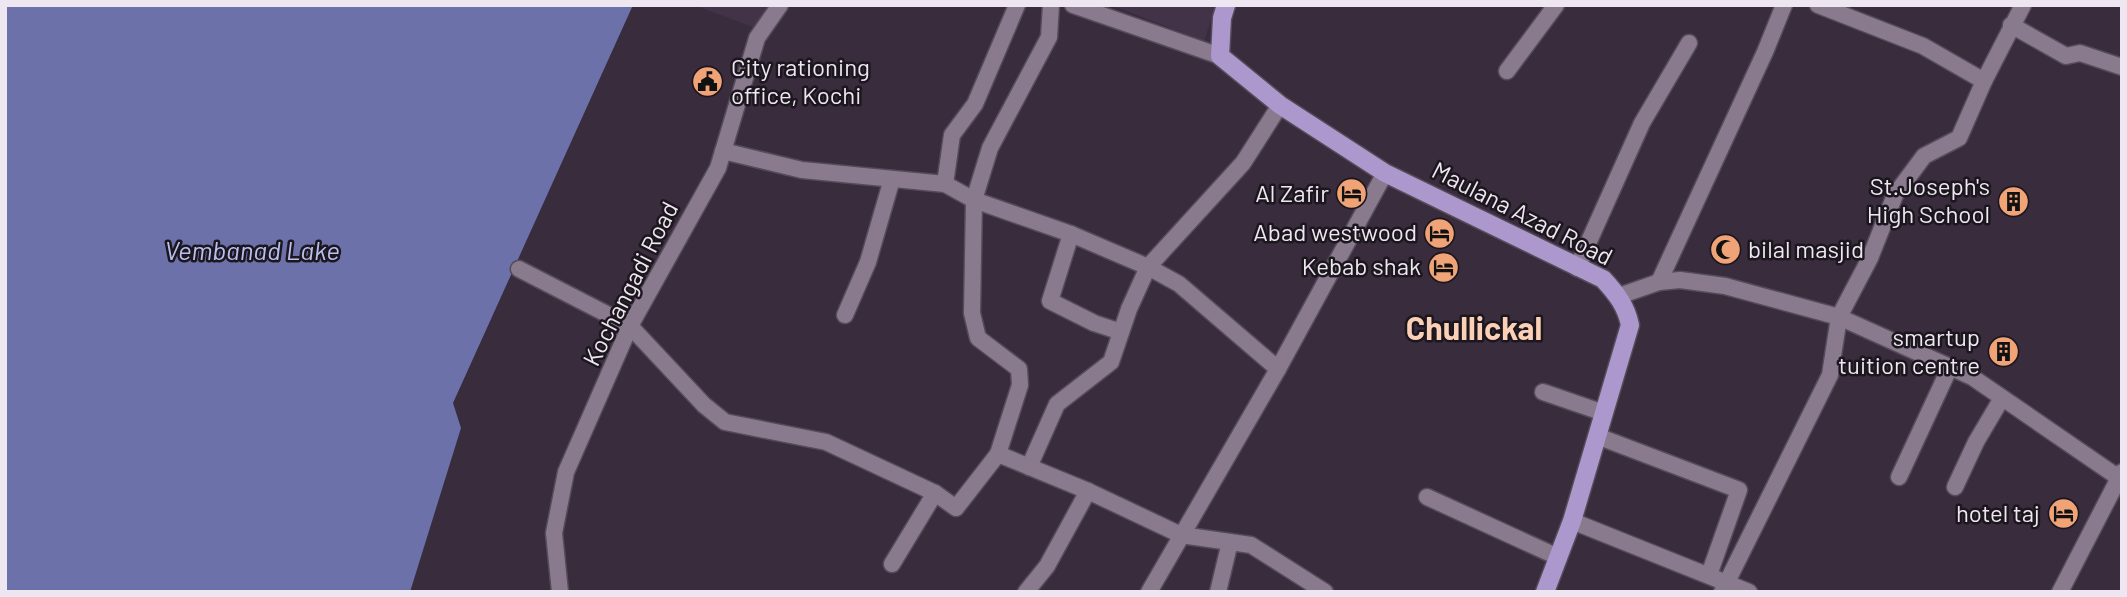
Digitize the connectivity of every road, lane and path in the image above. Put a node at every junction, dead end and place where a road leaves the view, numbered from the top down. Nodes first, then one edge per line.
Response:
1 (780, 5) edge
2 (1017, 5) edge
3 (1051, 5) edge
4 (1073, 5) edge
5 (1226, 5) edge
6 (1556, 5) edge
7 (1784, 5) edge
8 (1818, 5) edge
9 (2023, 5) edge
10 (2011, 24) junction
11 (1689, 43) dead end
12 (1220, 56) junction
13 (2122, 67) edge
14 (1507, 71) dead end
15 (1984, 81) junction
16 (1280, 105) junction
17 (723, 151) junction
18 (1385, 173) junction
19 (892, 179) junction
20 (945, 184) junction
21 (974, 200) junction
22 (1071, 234) junction
23 (1148, 267) junction
24 (1577, 268) junction
25 (519, 269) dead end
26 (1659, 282) junction
27 (1619, 296) junction
28 (845, 315) dead end
29 (1839, 317) junction
30 (630, 326) junction
31 (1121, 332) junction
32 (1950, 367) junction
33 (1278, 369) junction
34 (1543, 392) dead end
35 (2003, 398) junction
36 (1604, 413) junction
37 (1597, 436) junction
38 (998, 454) junction
39 (1029, 467) junction
40 (2121, 476) edge
41 (1899, 477) dead end
42 (1955, 487) dead end
43 (1088, 491) junction
44 (935, 493) junction
45 (1427, 497) dead end
46 (1572, 521) junction
47 (1181, 535) junction
48 (1230, 542) junction
49 (1558, 557) junction
50 (892, 564) dead end
51 (1709, 575) junction
52 (1724, 587) edge
53 (559, 592) edge
54 (1026, 592) edge
55 (1149, 592) edge
56 (1218, 592) edge
57 (1325, 592) edge
58 (1545, 592) edge
59 (1749, 592) edge
60 (2060, 592) edge

1 - 17 street, Kochangadi Road
2 - 20 street
3 - 21 street
4 - 12 street
5 - 12 main road
6 - 14 street
7 - 26 street
8 - 15 street
9 - 10 street
10 - 13 street
10 - 15 street
11 - 24 street
12 - 16 main road, Maulana Azad Road
15 - 29 street
16 - 18 main road, Maulana Azad Road
16 - 23 street
17 - 19 street
17 - 30 street, Kochangadi Road
18 - 24 main road, Maulana Azad Road
18 - 33 street
19 - 20 street
19 - 28 street
20 - 21 street
21 - 22 street
21 - 38 street
22 - 23 street
22 - 31 street
23 - 31 street
23 - 33 street
24 - 27 main road, Maulana Azad Road
25 - 30 street
26 - 27 street
26 - 29 street
27 - 36 main road, Maulana Azad Road
29 - 32 street
29 - 52 street
30 - 44 street
30 - 53 street, Kochangadi Road
31 - 39 street
32 - 35 street
32 - 41 street
33 - 47 street
34 - 36 street
35 - 40 street
35 - 42 street
36 - 37 main road, Maulana Azad Road
37 - 46 main road, Maulana Azad Road
37 - 51 street
38 - 39 street
38 - 44 street
39 - 43 street
40 - 60 street
43 - 47 street
43 - 54 street
44 - 50 street
45 - 49 street
46 - 49 main road, Maulana Azad Road
46 - 51 street
47 - 48 street
47 - 55 street
48 - 56 street
48 - 57 street
49 - 58 main road, Maulana Azad Road
51 - 52 street
52 - 59 street

